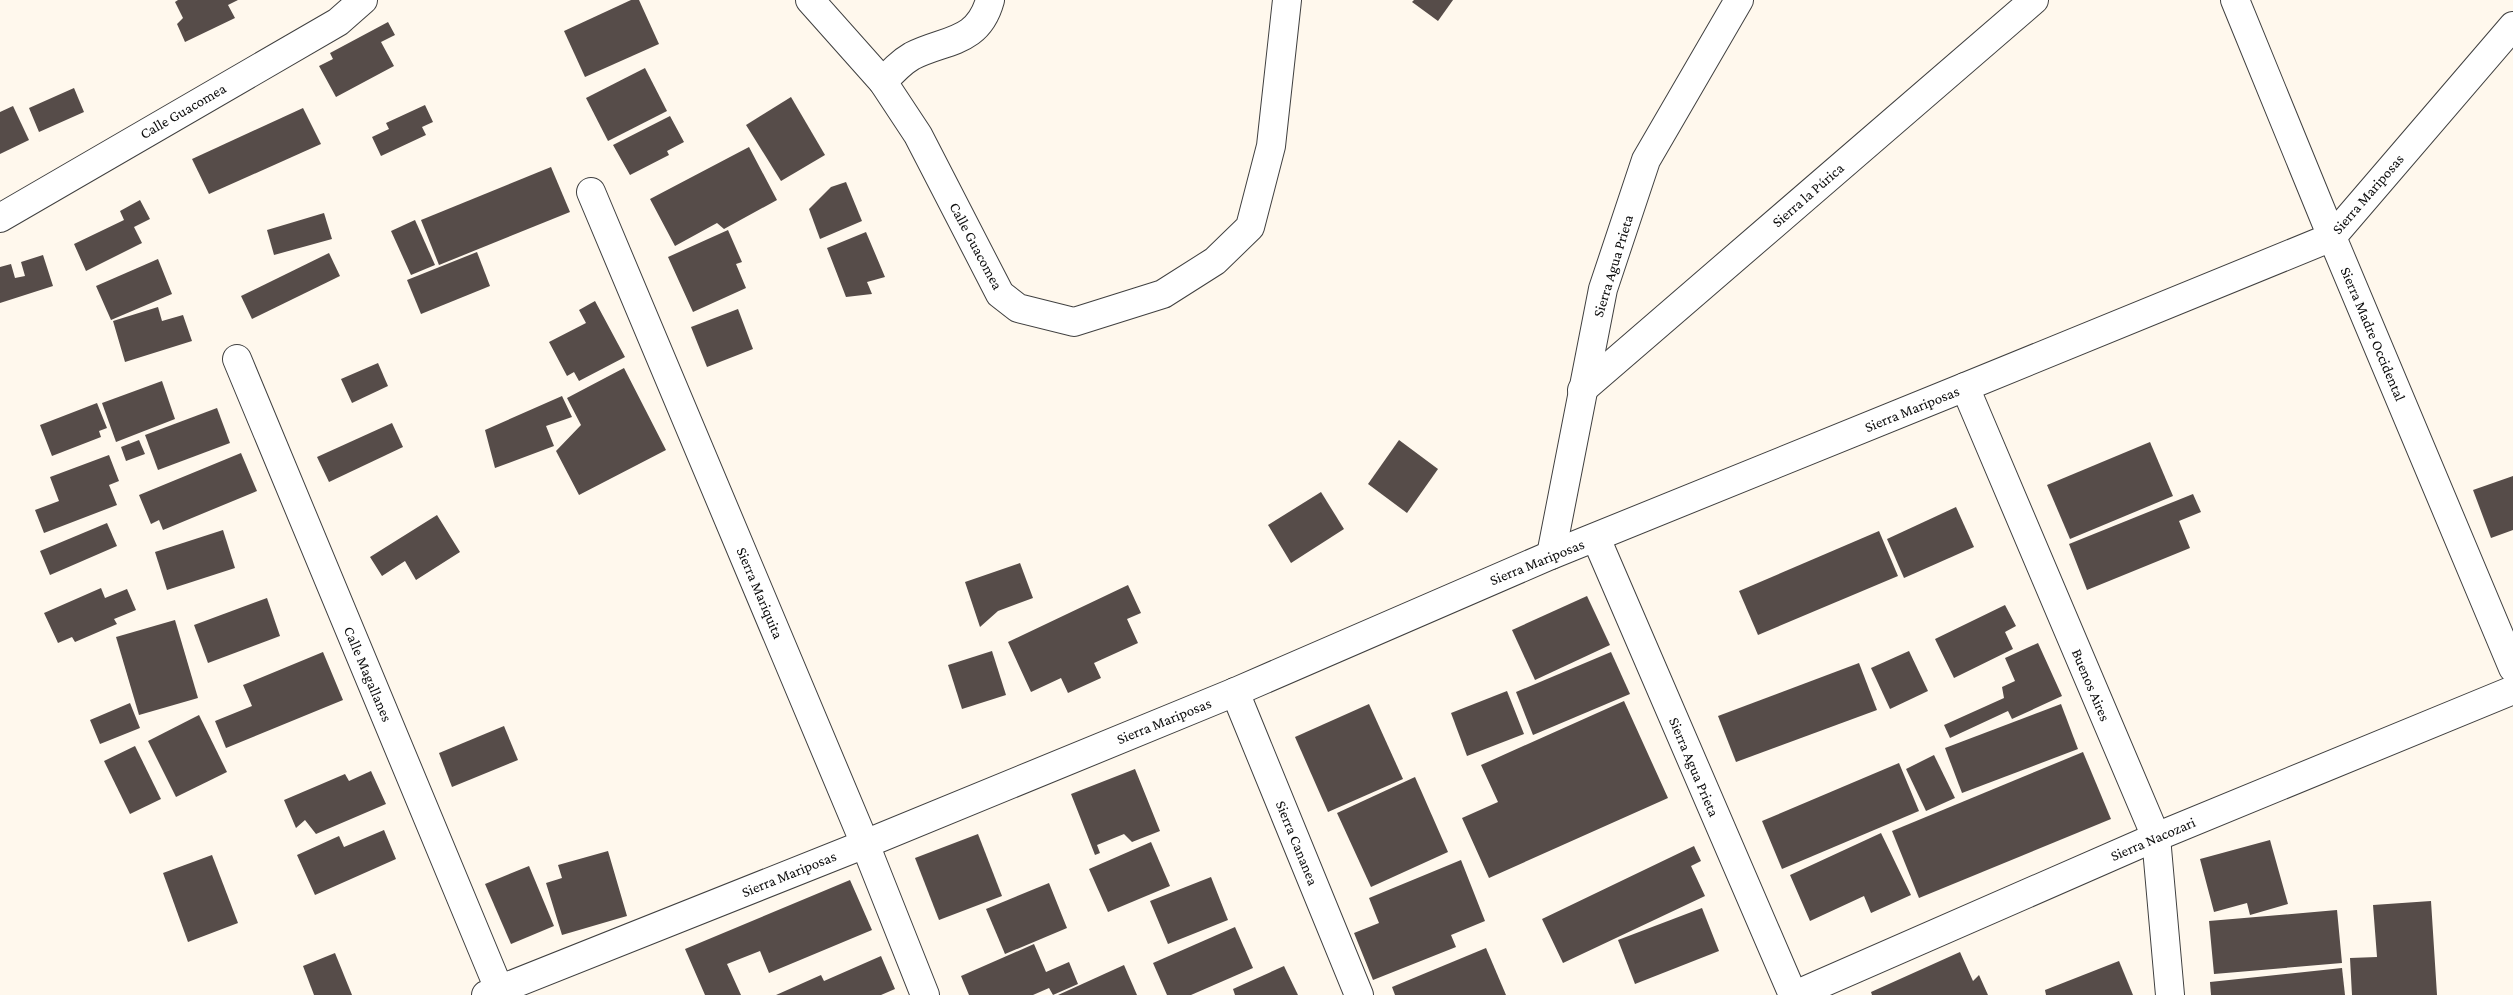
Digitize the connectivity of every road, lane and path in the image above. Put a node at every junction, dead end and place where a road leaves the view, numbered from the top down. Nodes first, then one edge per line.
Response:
1 (363, 0) edge
2 (810, 0) edge
3 (990, 0) edge
4 (1287, 0) edge
5 (1738, 0) edge
6 (2034, 0) edge
7 (2235, 0) edge
8 (2513, 26) edge
9 (883, 82) junction
10 (591, 192) dead end
11 (0, 218) edge
12 (2332, 237) junction
13 (237, 359) dead end
14 (1965, 387) junction
15 (1582, 390) junction
16 (1596, 538) junction
17 (1551, 555) junction
18 (2513, 668) edge
19 (2513, 690) edge
20 (1235, 692) junction
21 (2156, 837) junction
22 (865, 844) junction
23 (493, 992) edge
24 (925, 995) edge
25 (1359, 995) edge
26 (1794, 995) edge
27 (2170, 995) edge

1 - 11 street, Calle Guacomea
2 - 9 street, Calle Guacomea
3 - 9 street
4 - 9 street, Calle Guacomea
5 - 15 street, Sierra Agua Prieta
6 - 15 street, Sierra la Púrica
7 - 12 street, Sierra Madre Occidental
8 - 12 street, Sierra Mariposas
10 - 22 street, Sierra Mariquita
12 - 14 street, Sierra Mariposas
12 - 18 street, Sierra Madre Occidental
13 - 23 street, Calle Magallanes
14 - 16 street, Sierra Mariposas
14 - 21 street, Buenos Aires
15 - 17 street, Sierra Agua Prieta
16 - 17 street, Sierra Mariposas
16 - 26 street, Sierra Agua Prieta
17 - 20 street, Sierra Mariposas
19 - 21 street, Sierra Nacozari
20 - 22 street, Sierra Mariposas
20 - 25 street, Sierra Cananea
21 - 26 street, Sierra Nacozari
21 - 27 street, Buenos Aires
22 - 23 street, Sierra Mariposas
22 - 24 street, Sierra Mariquita

